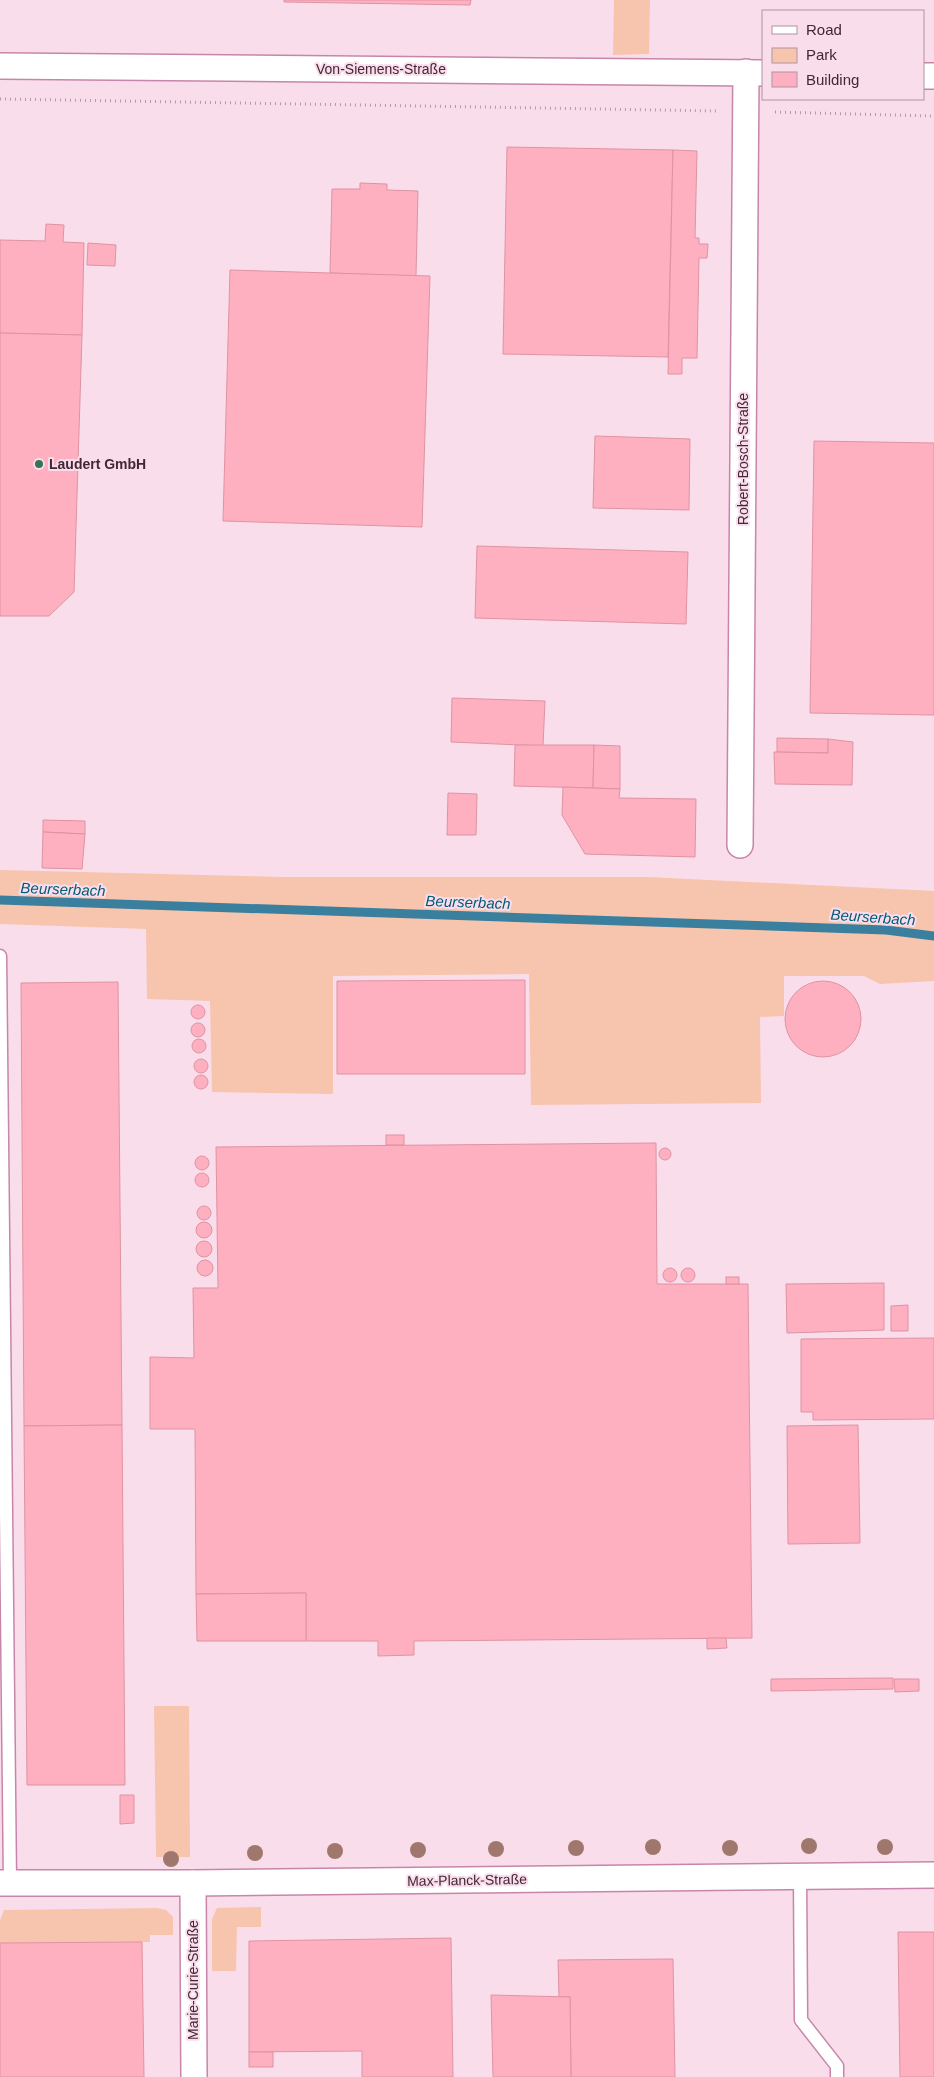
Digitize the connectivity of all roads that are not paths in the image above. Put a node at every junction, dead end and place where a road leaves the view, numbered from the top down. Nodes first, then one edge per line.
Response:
1 (0, 66) edge
2 (754, 73) edge
3 (740, 845) dead end
4 (0, 956) edge
5 (934, 1875) edge
6 (800, 1876) junction
7 (5, 1883) edge
8 (193, 1883) junction
9 (194, 2077) edge
10 (837, 2077) edge

1 - 2 street, Von-Siemens-Straße
2 - 3 street, Robert-Bosch-Straße
4 - 7 lane
5 - 6 street, Max-Planck-Straße
6 - 8 street, Max-Planck-Straße
6 - 10 lane
7 - 8 street, Max-Planck-Straße
8 - 9 street, Marie-Curie-Straße

